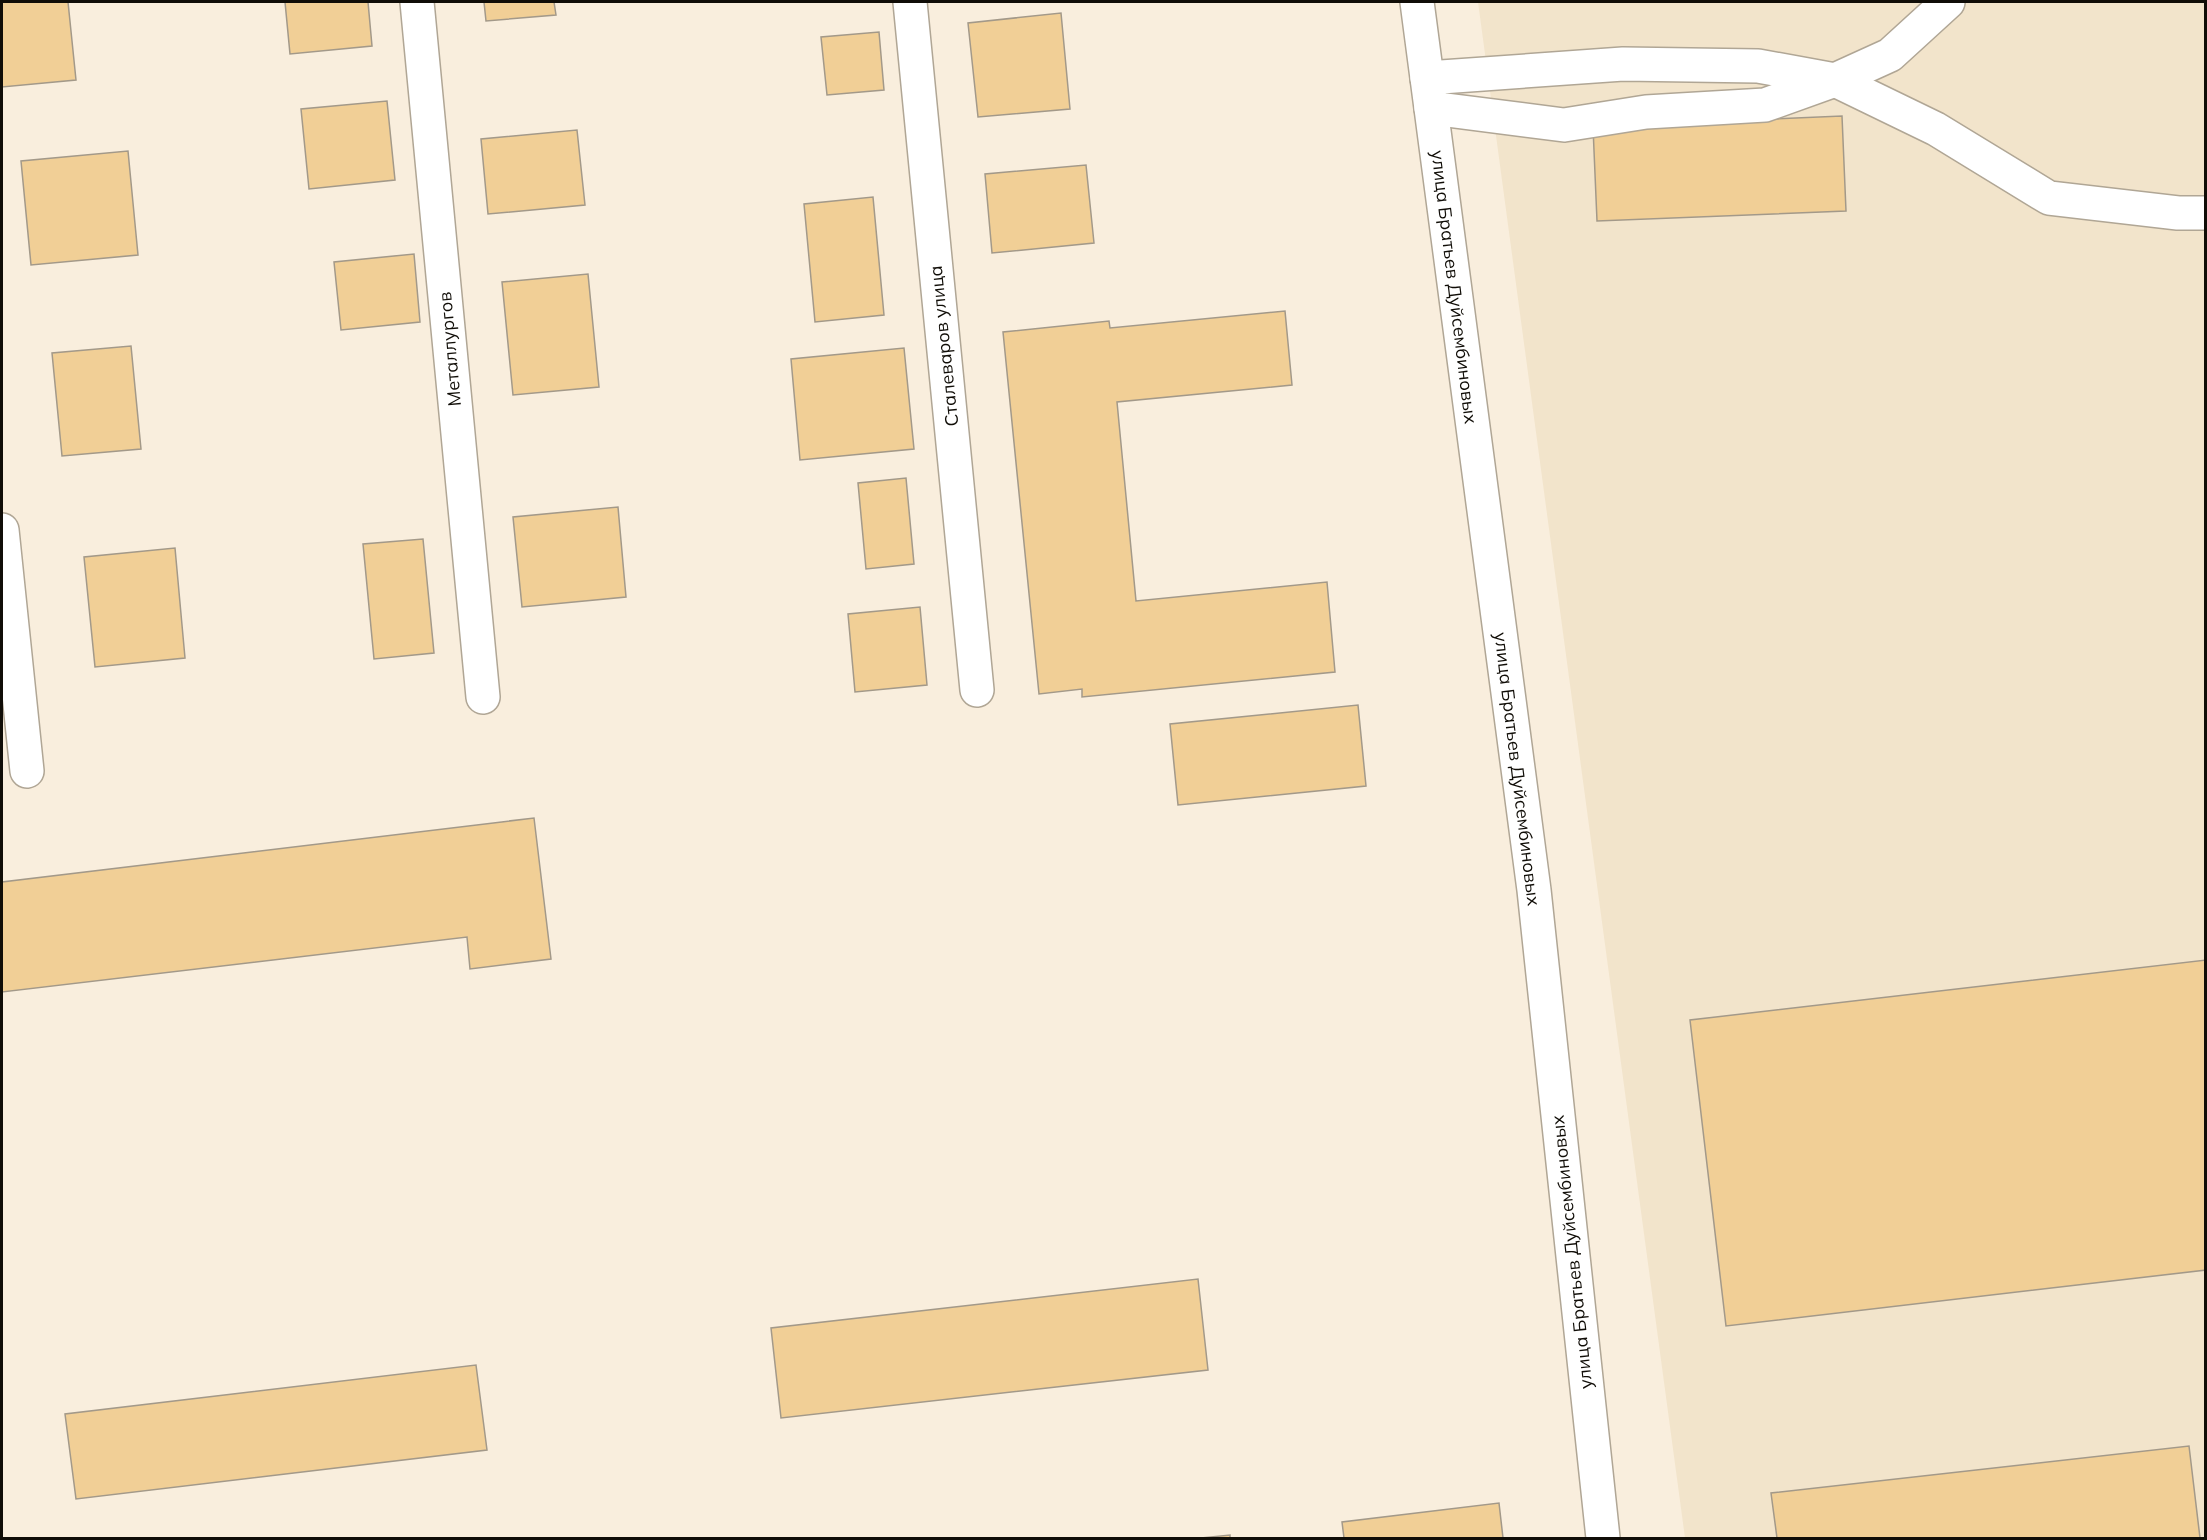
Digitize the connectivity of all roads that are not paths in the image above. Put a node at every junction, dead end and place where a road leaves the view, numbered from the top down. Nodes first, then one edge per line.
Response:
1 (417, 2) edge
2 (910, 2) edge
3 (1417, 2) edge
4 (1948, 2) edge
5 (1835, 80) junction
6 (1429, 93) junction
7 (2205, 213) edge
8 (2, 530) edge
9 (977, 690) dead end
10 (483, 697) dead end
11 (27, 771) dead end
12 (1603, 1539) edge

1 - 10 street, Металлургов
2 - 9 street, Сталеваров улица
3 - 6 street, улица Братьев Дуйсембиновых
4 - 5 street
5 - 6 street
5 - 6 street
5 - 7 street
6 - 12 street, улица Братьев Дуйсембиновых
8 - 11 street

